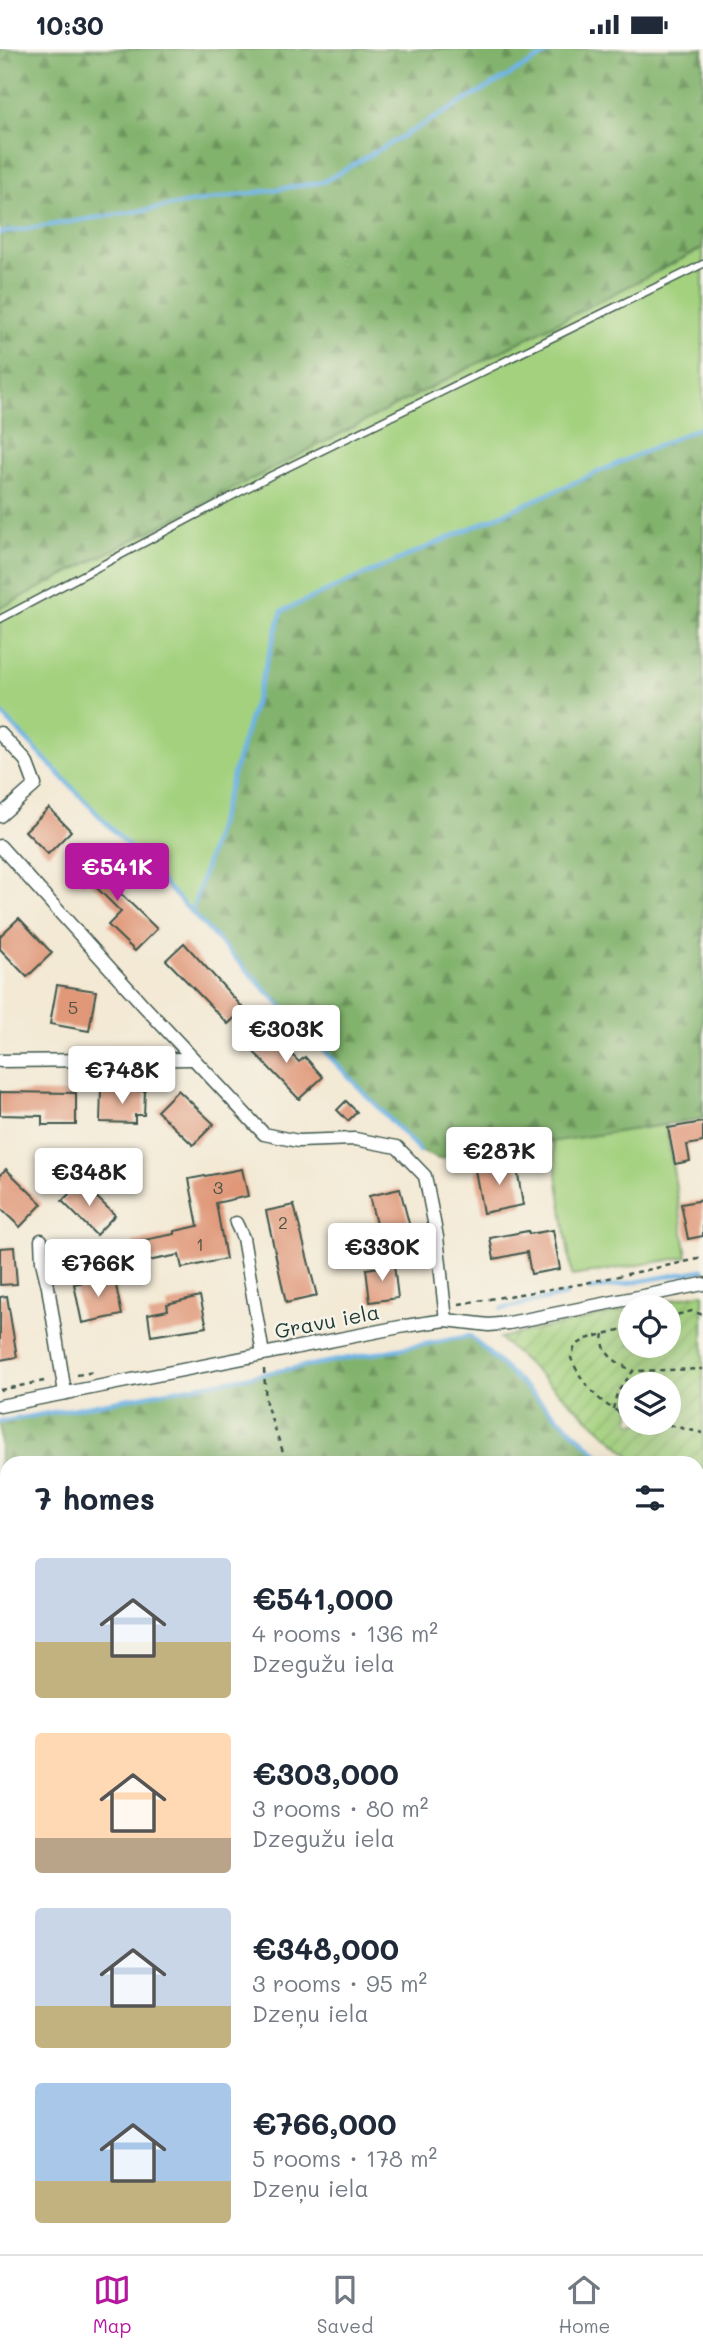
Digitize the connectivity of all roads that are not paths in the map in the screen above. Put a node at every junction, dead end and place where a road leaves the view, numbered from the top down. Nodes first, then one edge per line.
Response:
1 (703, 264) edge
2 (0, 619) edge
3 (0, 733) edge
4 (0, 816) edge
5 (0, 846) edge
6 (193, 1059) junction
7 (0, 1061) edge
8 (236, 1223) dead end
9 (41, 1240) dead end
10 (703, 1284) edge
11 (446, 1320) junction
12 (263, 1355) junction
13 (65, 1393) junction
14 (0, 1406) edge

1 - 2 lane
3 - 4 street
5 - 6 street
6 - 7 street
6 - 11 street
8 - 12 street
9 - 13 street
10 - 11 street, Gravu iela
11 - 12 street, Gravu iela
12 - 13 street, Gravu iela
13 - 14 street, Gravu iela

